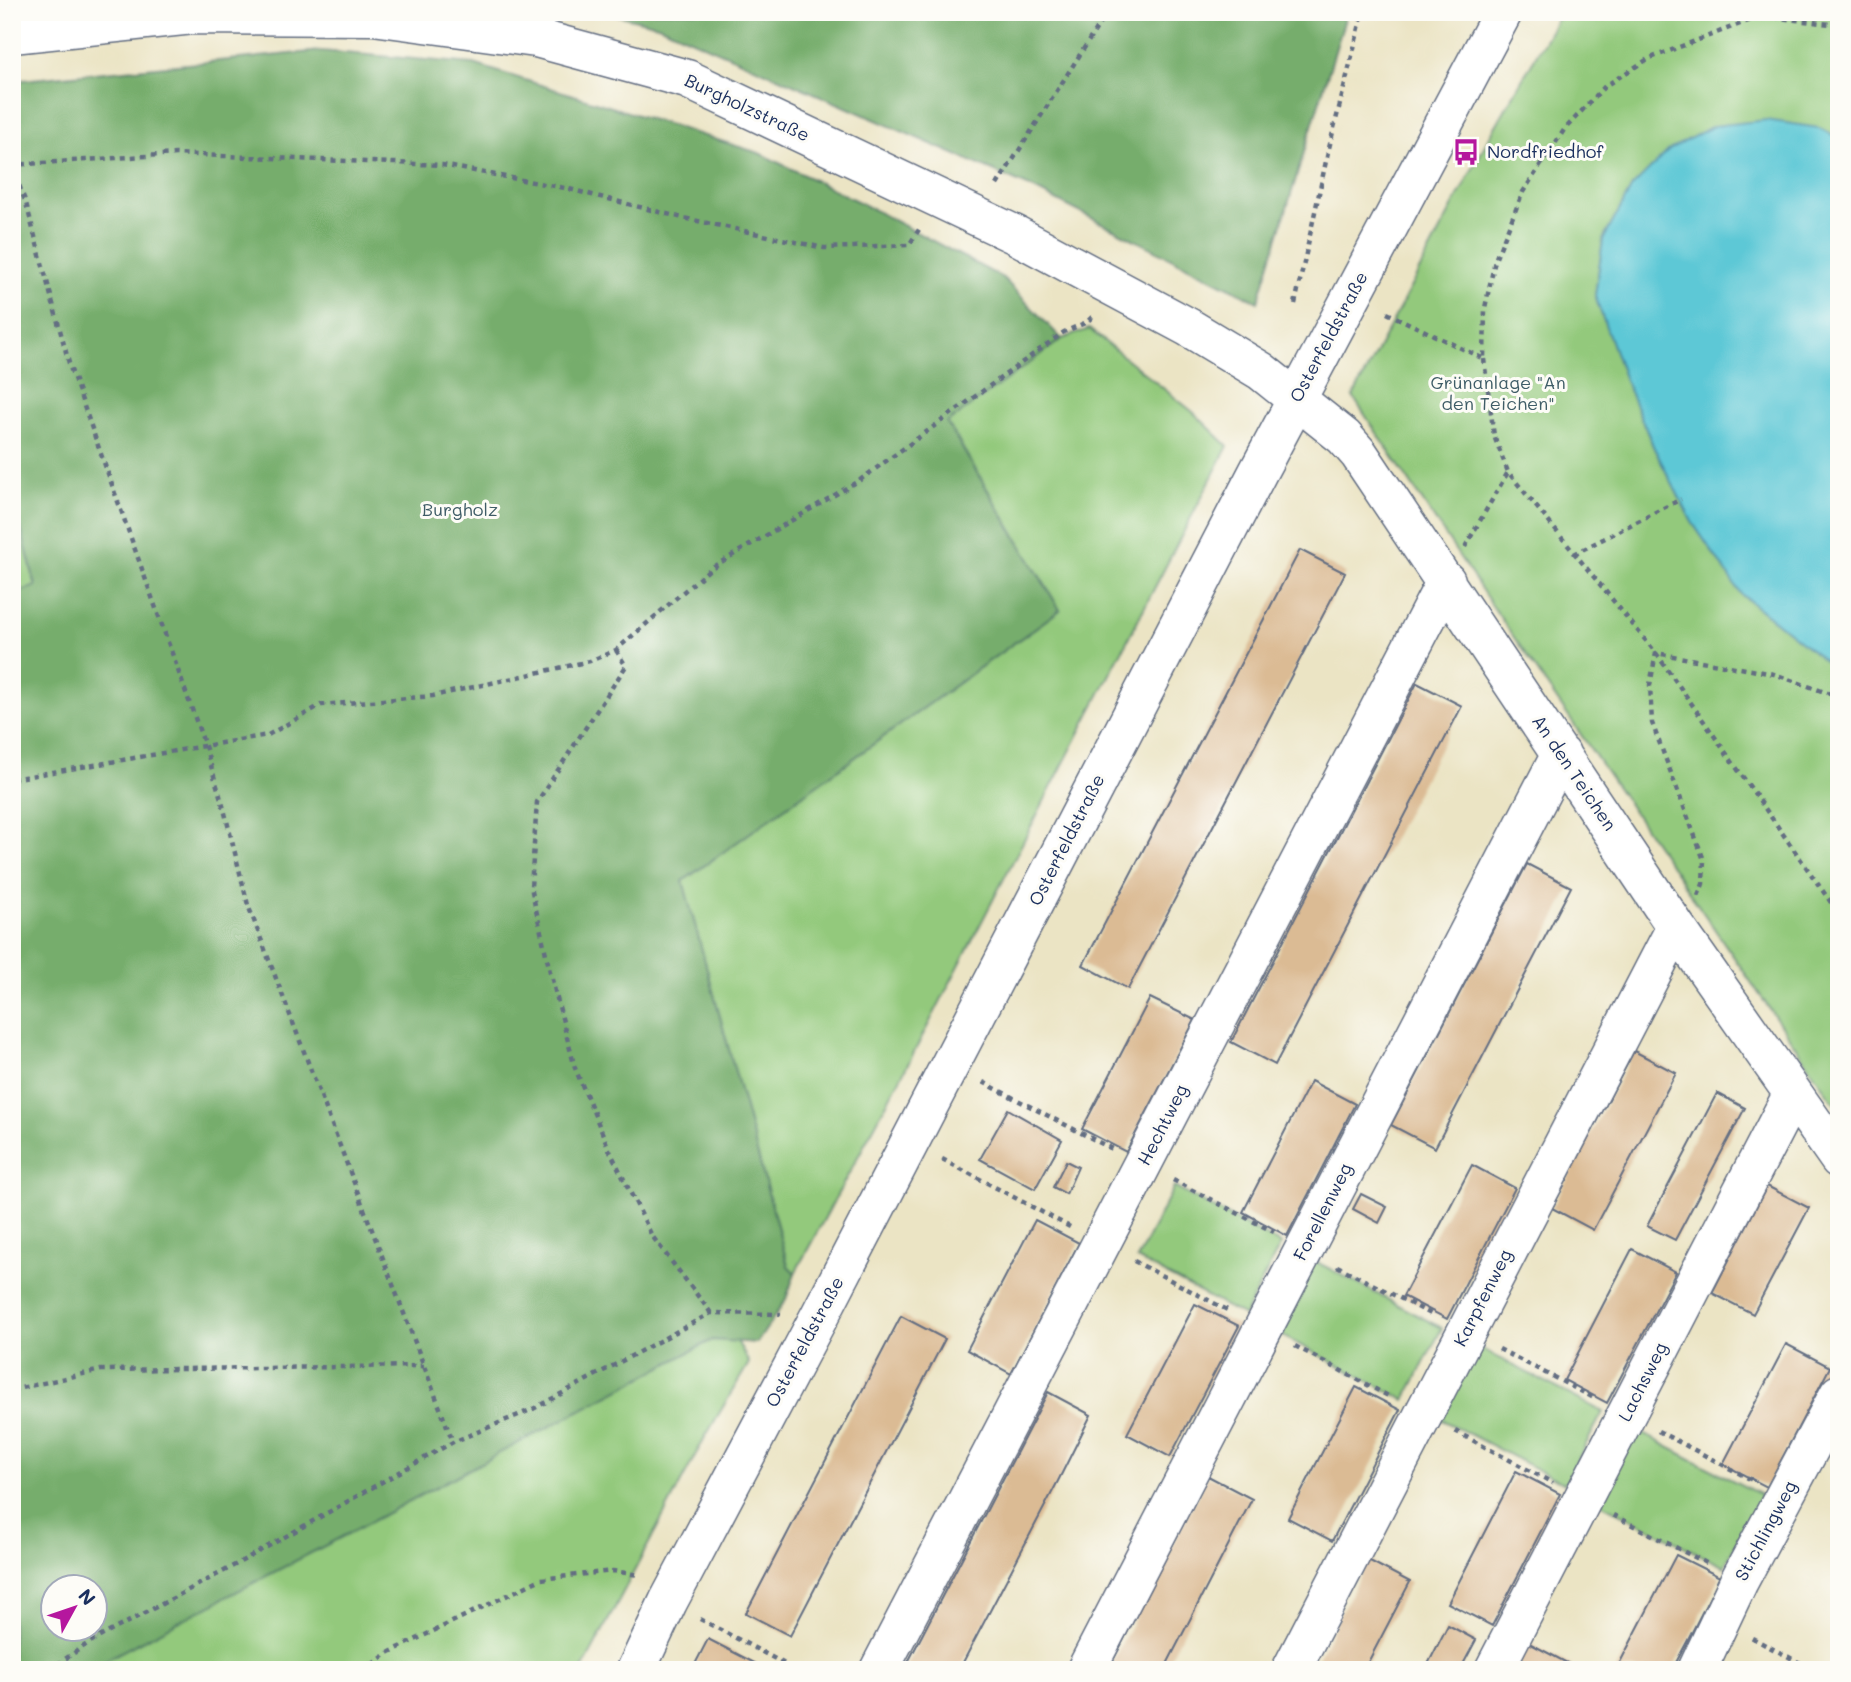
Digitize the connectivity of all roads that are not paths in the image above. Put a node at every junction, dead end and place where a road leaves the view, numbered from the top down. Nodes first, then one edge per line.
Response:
1 (1503, 12) edge
2 (12, 34) edge
3 (1296, 399) junction
4 (1446, 581) junction
5 (1561, 754) junction
6 (1676, 927) junction
7 (1792, 1095) junction
8 (1839, 1159) edge
9 (1839, 1394) edge
10 (636, 1670) edge
11 (879, 1670) edge
12 (1086, 1670) edge
13 (1291, 1670) edge
14 (1494, 1670) edge
15 (1696, 1670) edge

1 - 3 street, Osterfeldstraße
2 - 3 street, Burgholzstraße
3 - 4 street, An den Teichen
3 - 10 street, Osterfeldstraße
4 - 5 street, An den Teichen
4 - 11 street, Hechtweg
5 - 6 street, An den Teichen
5 - 12 street, Forellenweg
6 - 7 street, An den Teichen
6 - 13 street, Karpfenweg
7 - 8 street, An den Teichen
7 - 14 street, Lachsweg
9 - 15 street, Stichlingweg

